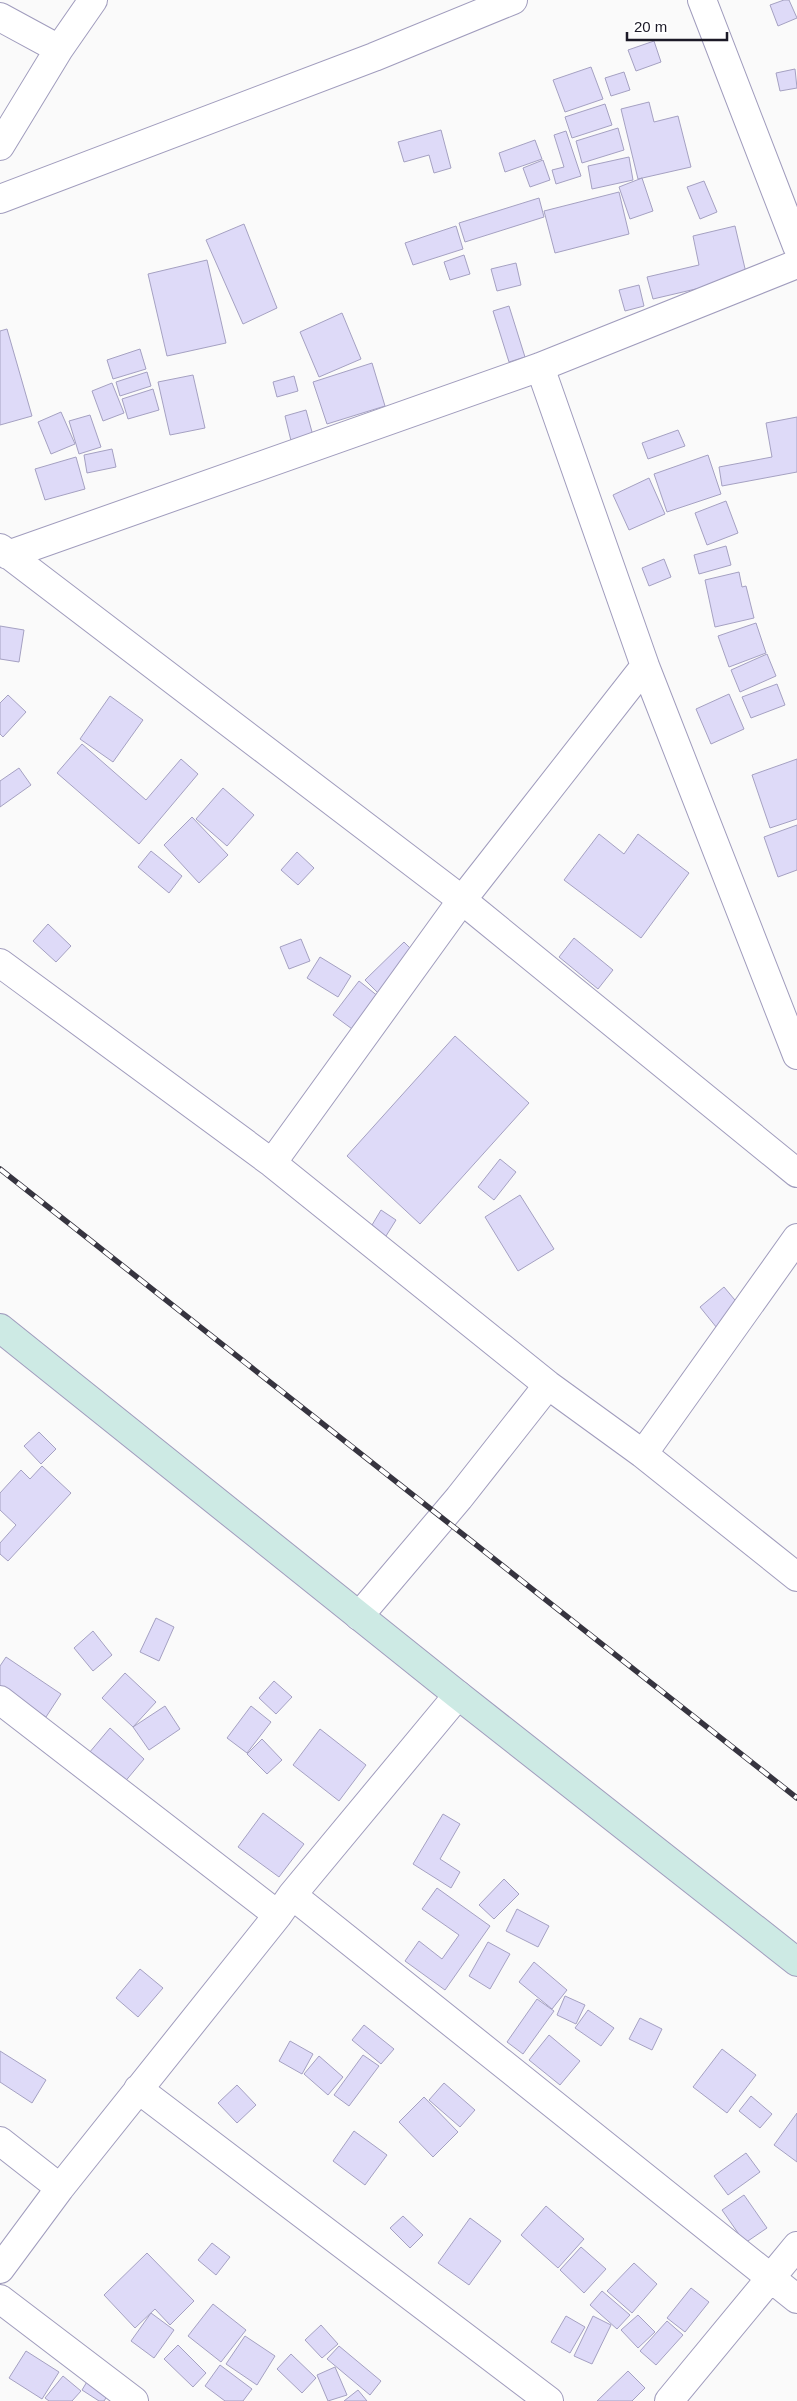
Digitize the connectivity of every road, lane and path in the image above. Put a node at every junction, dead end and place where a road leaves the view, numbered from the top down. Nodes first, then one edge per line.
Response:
1 (93, 0) edge
2 (513, 0) edge
3 (702, 0) edge
4 (0, 17) edge
5 (59, 49) junction
6 (0, 146) edge
7 (0, 199) edge
8 (797, 246) edge
9 (797, 264) edge
10 (540, 367) junction
11 (4, 552) edge
12 (645, 666) junction
13 (462, 900) junction
14 (0, 963) edge
15 (797, 1055) edge
16 (272, 1163) junction
17 (797, 1173) edge
18 (797, 1238) edge
19 (0, 1328) edge
20 (548, 1385) junction
21 (643, 1454) junction
22 (797, 1577) edge
23 (359, 1616) junction
24 (458, 1695) junction
25 (0, 1700) edge
26 (285, 1905) junction
27 (797, 1962) edge
28 (138, 2089) junction
29 (0, 2141) edge
30 (60, 2188) junction
31 (797, 2246) edge
32 (0, 2269) edge
33 (772, 2279) junction
34 (0, 2299) edge
35 (797, 2299) edge
36 (134, 2401) edge
37 (549, 2401) edge
38 (669, 2401) edge

1 - 5 street
2 - 7 street
3 - 8 street
4 - 5 street
5 - 6 street
9 - 10 street
10 - 11 street
10 - 12 street
11 - 13 street
12 - 13 street
12 - 15 street
13 - 16 street
13 - 17 street
14 - 16 street
16 - 20 street
18 - 21 street
19 - 23 main road
20 - 21 street
20 - 23 street
21 - 22 street
23 - 24 main road
24 - 26 street
24 - 27 main road
25 - 26 street
26 - 28 street
26 - 33 street
28 - 30 street
28 - 37 street
29 - 30 street
30 - 32 street
31 - 33 street
33 - 35 street
33 - 38 street
34 - 36 street

